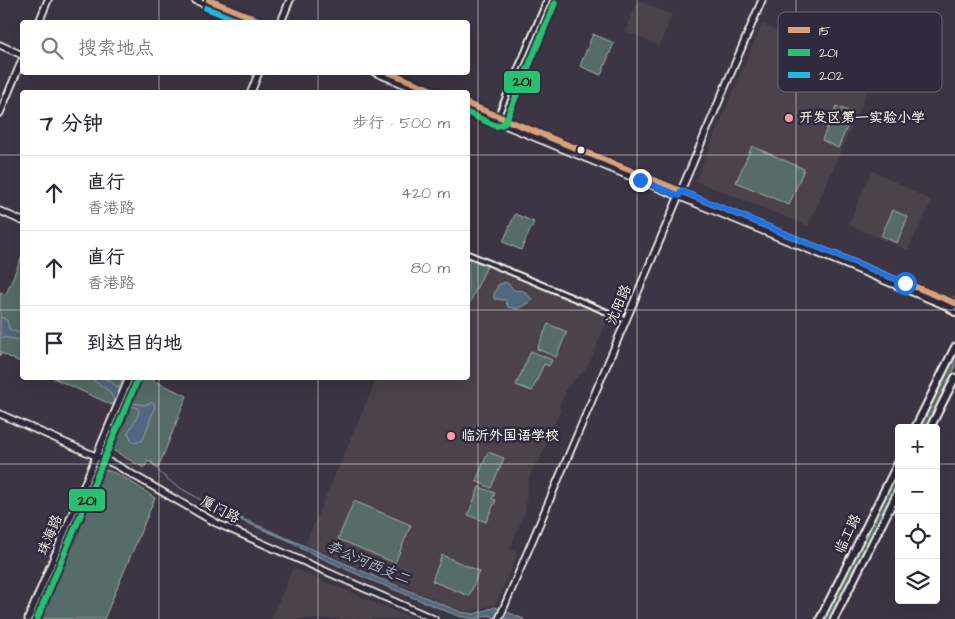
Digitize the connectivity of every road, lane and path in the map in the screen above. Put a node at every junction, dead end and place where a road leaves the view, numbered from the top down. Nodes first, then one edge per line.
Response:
1 (48, 0) edge
2 (195, 0) edge
3 (209, 0) edge
4 (290, 0) edge
5 (547, 0) edge
6 (762, 0) edge
7 (39, 20) edge
8 (245, 20) edge
9 (257, 20) edge
10 (282, 20) edge
11 (0, 44) edge
12 (20, 54) edge
13 (20, 65) edge
14 (258, 75) edge
15 (381, 75) edge
16 (395, 75) edge
17 (252, 90) edge
18 (418, 90) edge
19 (433, 90) edge
20 (470, 105) edge
21 (470, 111) edge
22 (0, 113) edge
23 (497, 119) junction
24 (680, 194) junction
25 (0, 211) edge
26 (20, 220) edge
27 (470, 255) edge
28 (951, 303) edge
29 (955, 310) edge
30 (626, 320) junction
31 (955, 348) edge
32 (955, 378) edge
33 (128, 380) edge
34 (0, 414) edge
35 (917, 424) edge
36 (932, 424) edge
37 (96, 456) junction
38 (895, 469) edge
39 (895, 498) edge
40 (28, 619) edge
41 (434, 619) edge
42 (499, 619) edge
43 (820, 619) edge
44 (834, 619) edge

1 - 7 street
2 - 8 street
3 - 9 street
4 - 10 street
5 - 23 street
6 - 24 street, 沈阳路
11 - 12 street
13 - 22 street
14 - 17 street
15 - 18 street
16 - 19 street
20 - 23 street
21 - 23 street
23 - 24 street
24 - 28 street
24 - 30 street, 沈阳路
25 - 26 street
27 - 30 street
28 - 29 main road
30 - 42 street, 沈阳路
31 - 35 main road
32 - 36 main road
33 - 37 street, 珠海路
34 - 37 street, 厦门路
37 - 40 street, 珠海路
37 - 41 street, 厦门路
38 - 43 main road, 临工路
39 - 44 main road, 临工路

